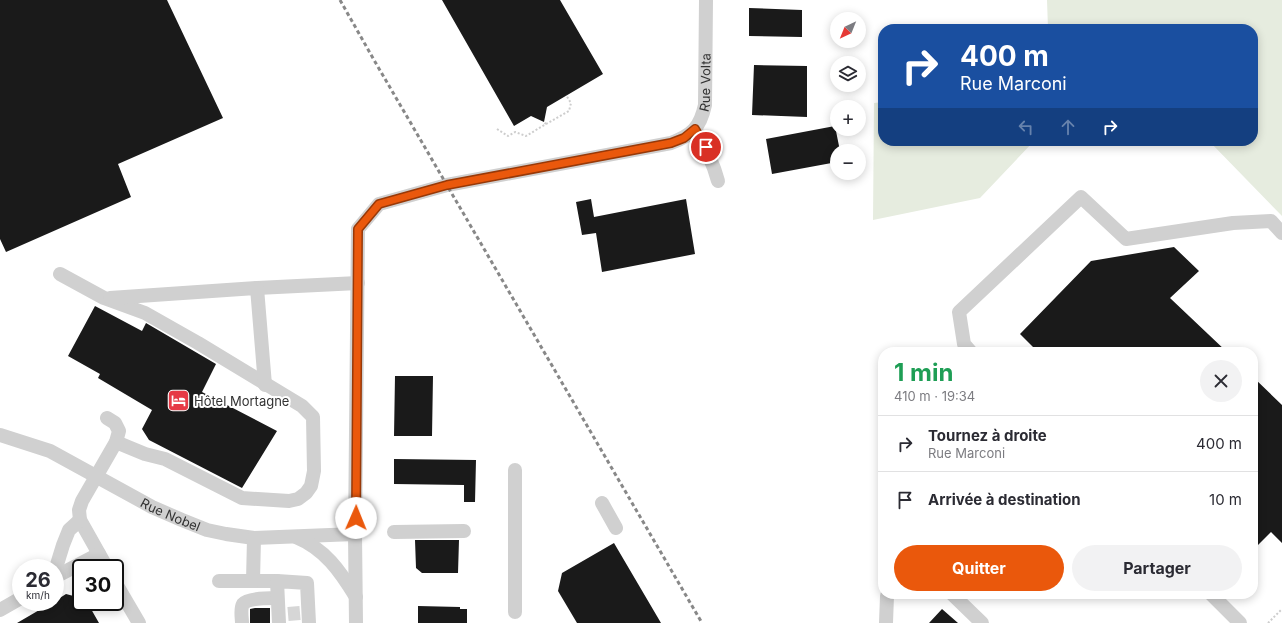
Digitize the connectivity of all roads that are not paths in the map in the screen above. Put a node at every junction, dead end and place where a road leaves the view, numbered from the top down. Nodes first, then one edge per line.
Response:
1 (706, 0) edge
2 (695, 129) junction
3 (718, 181) dead end
4 (1282, 233) edge
5 (60, 274) dead end
6 (358, 283) junction
7 (257, 288) junction
8 (104, 298) junction
9 (967, 347) edge
10 (265, 385) junction
11 (107, 418) dead end
12 (0, 435) edge
13 (116, 442) junction
14 (515, 470) dead end
15 (96, 475) junction
16 (602, 503) dead end
17 (80, 520) junction
18 (616, 528) dead end
19 (464, 531) dead end
20 (394, 532) dead end
21 (356, 534) junction
22 (294, 536) junction
23 (254, 538) junction
24 (99, 554) junction
25 (59, 559) edge
26 (102, 559) edge
27 (64, 572) edge
28 (219, 581) dead end
29 (253, 581) junction
30 (277, 581) junction
31 (124, 597) edge
32 (277, 598) junction
33 (356, 598) junction
34 (887, 599) edge
35 (957, 599) edge
36 (1216, 599) edge
37 (12, 603) edge
38 (0, 610) edge
39 (515, 612) dead end
40 (294, 617) edge
41 (139, 623) edge
42 (242, 623) edge
43 (356, 623) edge
44 (886, 623) edge
45 (982, 623) edge
46 (1240, 623) edge

1 - 2 street, Rue Volta
2 - 3 street
2 - 6 street, Rue Volta
4 - 9 street
5 - 8 street
6 - 7 street
6 - 21 street, Rue Volta
7 - 8 street
7 - 10 street
8 - 10 street
10 - 13 street
11 - 13 street
12 - 15 street, Rue Nobel
13 - 15 street
14 - 39 street
15 - 17 street
15 - 23 street, Rue Nobel
16 - 18 street
17 - 24 street
17 - 25 street
19 - 20 street
21 - 22 street, Rue Nobel
21 - 33 street, Rue Volta
22 - 23 street, Rue Nobel
22 - 33 street
23 - 29 street
24 - 26 street
24 - 27 street
28 - 29 street
29 - 30 street
30 - 32 street
30 - 40 street
31 - 41 street
32 - 40 street
32 - 42 street
33 - 43 street, Rue Volta
34 - 44 street
35 - 45 street
36 - 46 street
37 - 38 street

